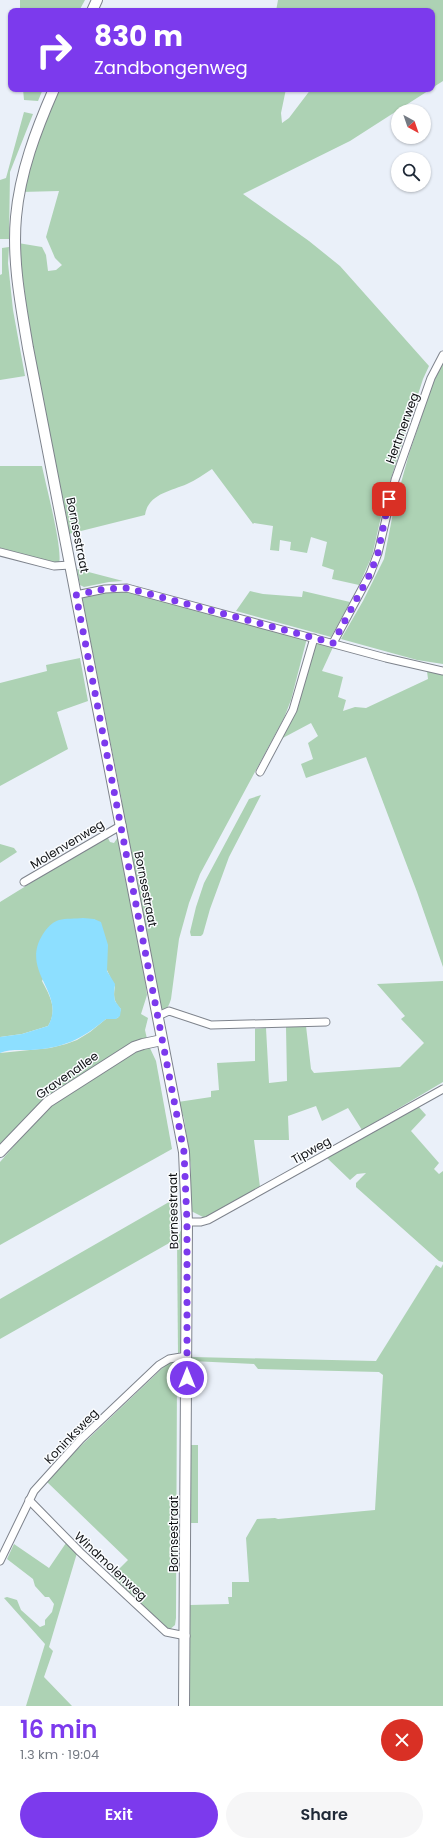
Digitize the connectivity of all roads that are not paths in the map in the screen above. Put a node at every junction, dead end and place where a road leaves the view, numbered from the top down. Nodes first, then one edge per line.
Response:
1 (53, 92) edge
2 (443, 355) edge
3 (0, 552) edge
4 (70, 565) junction
5 (76, 595) junction
6 (314, 638) junction
7 (333, 643) junction
8 (443, 671) edge
9 (260, 772) dead end
10 (122, 824) junction
11 (24, 882) dead end
12 (158, 1016) junction
13 (326, 1022) dead end
14 (162, 1040) junction
15 (443, 1089) edge
16 (0, 1152) edge
17 (187, 1222) junction
18 (187, 1356) junction
19 (29, 1500) junction
20 (0, 1561) edge
21 (186, 1636) junction
22 (184, 1706) edge

1 - 4 street, Bornsestraat
2 - 7 street, Hertmerweg
3 - 4 street
4 - 5 street, Bornsestraat
5 - 6 street
5 - 10 street, Bornsestraat
6 - 7 street
6 - 9 street
7 - 8 street
10 - 11 street, Molenvenweg
10 - 12 street, Bornsestraat
12 - 13 street
12 - 14 street, Bornsestraat
14 - 16 street, Gravenallee
14 - 17 street, Bornsestraat
15 - 17 street, Tipweg
17 - 18 street, Bornsestraat
18 - 19 street, Koninksweg
18 - 21 street, Bornsestraat
19 - 20 street, Koninksweg
19 - 21 street, Windmolenweg
21 - 22 street, Bornsestraat

